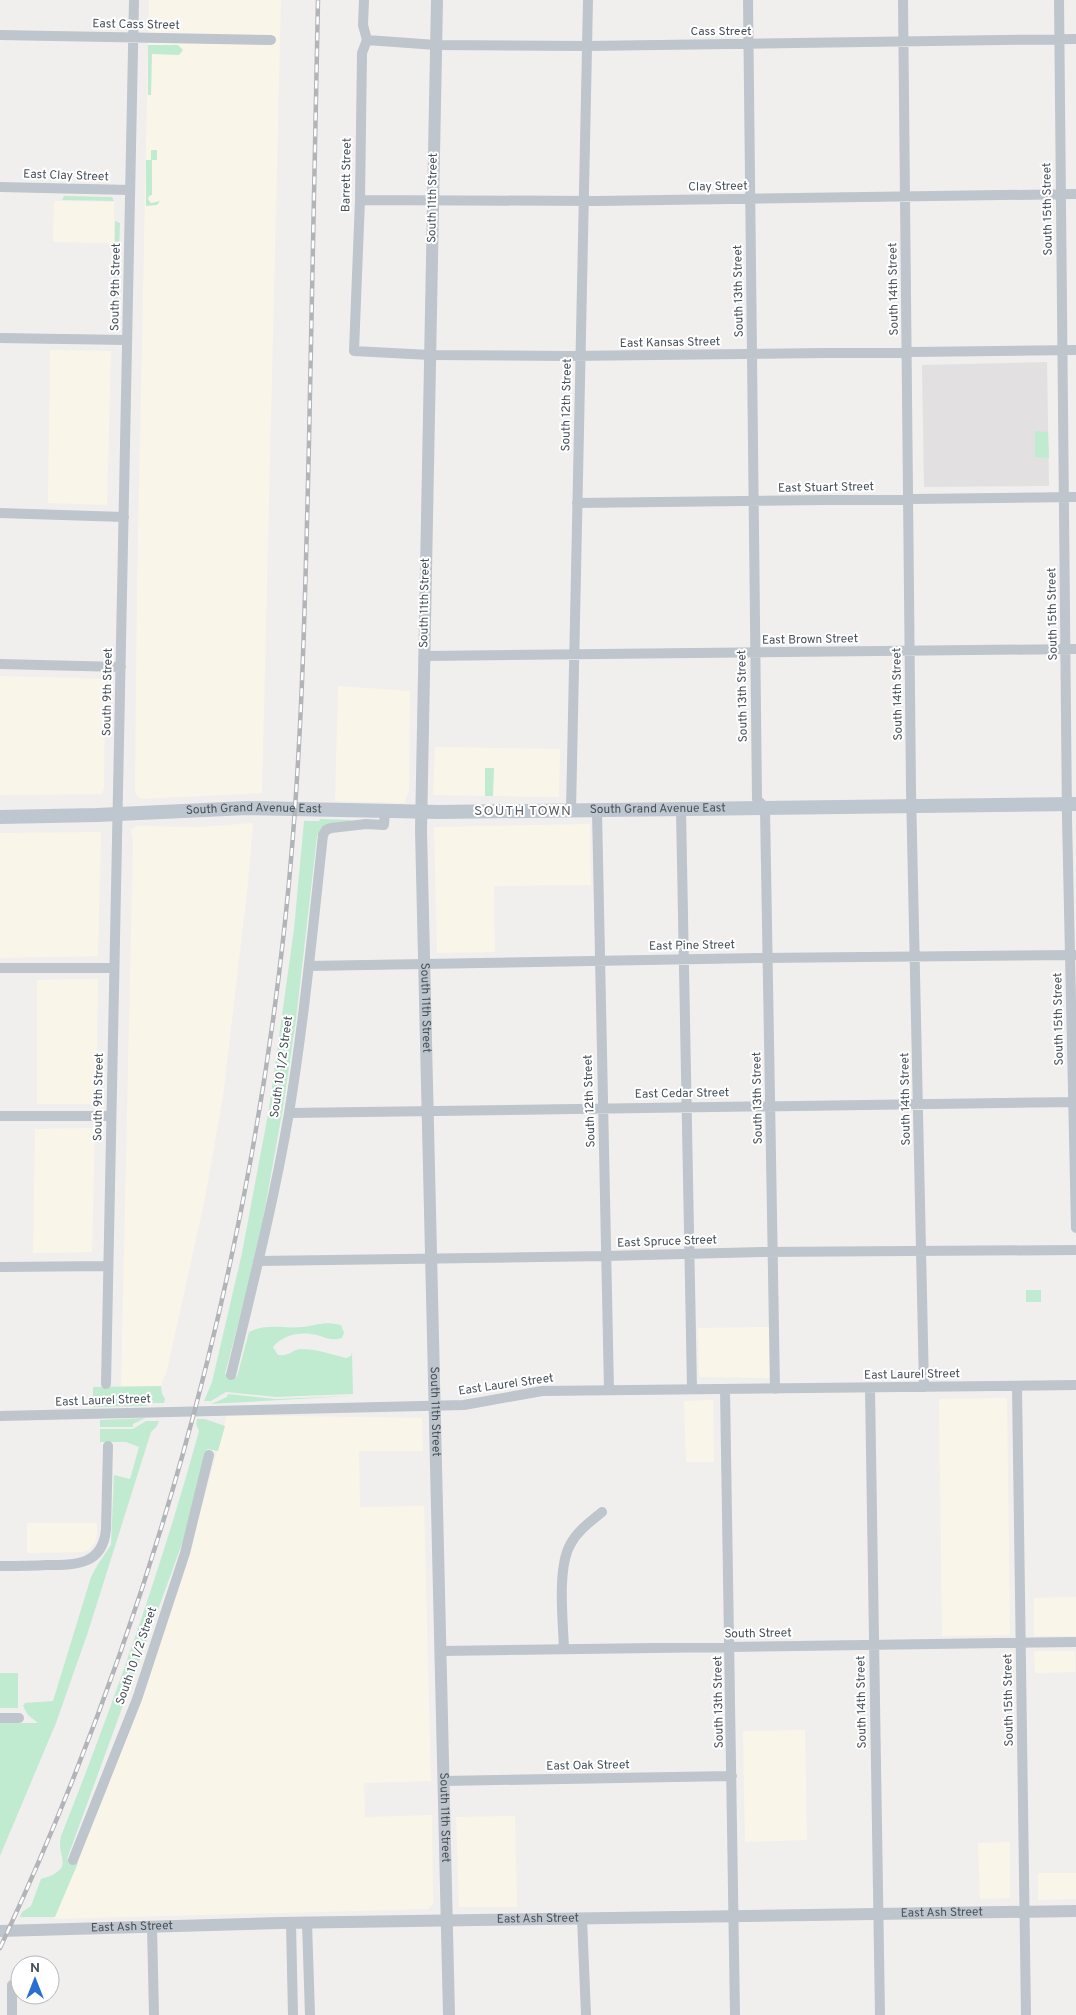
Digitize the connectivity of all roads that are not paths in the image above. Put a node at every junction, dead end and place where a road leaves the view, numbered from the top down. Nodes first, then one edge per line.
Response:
1 (134, 0) edge
2 (364, 0) edge
3 (437, 0) edge
4 (588, 0) edge
5 (748, 0) edge
6 (903, 0) edge
7 (1059, 0) edge
8 (0, 35) edge
9 (134, 38) junction
10 (271, 40) dead end
11 (366, 40) junction
12 (1059, 40) junction
13 (1076, 40) edge
14 (904, 42) junction
15 (748, 44) junction
16 (436, 45) junction
17 (586, 46) junction
18 (0, 187) edge
19 (130, 190) junction
20 (1076, 194) edge
21 (1061, 195) junction
22 (905, 197) junction
23 (750, 199) junction
24 (360, 200) junction
25 (433, 200) junction
26 (583, 201) junction
27 (0, 338) edge
28 (127, 340) junction
29 (1062, 350) junction
30 (1076, 350) edge
31 (354, 351) joint
32 (907, 352) junction
33 (752, 354) junction
34 (430, 355) junction
35 (580, 356) junction
36 (1064, 497) junction
37 (1076, 497) edge
38 (909, 500) junction
39 (754, 502) junction
40 (577, 503) junction
41 (0, 513) edge
42 (124, 517) junction
43 (1071, 649) edge
44 (910, 651) junction
45 (755, 653) junction
46 (574, 655) junction
47 (424, 656) junction
48 (0, 664) edge
49 (121, 667) junction
50 (1072, 804) edge
51 (912, 806) junction
52 (765, 808) junction
53 (681, 810) junction
54 (385, 811) junction
55 (571, 811) junction
56 (596, 811) junction
57 (421, 812) junction
58 (117, 814) junction
59 (0, 817) edge
60 (1073, 955) edge
61 (916, 956) junction
62 (767, 958) junction
63 (683, 959) junction
64 (600, 960) junction
65 (424, 964) junction
66 (309, 966) junction
67 (0, 968) edge
68 (114, 968) junction
69 (1075, 1102) edge
70 (918, 1104) junction
71 (771, 1106) junction
72 (687, 1107) junction
73 (603, 1108) junction
74 (428, 1112) junction
75 (289, 1113) junction
76 (0, 1116) edge
77 (111, 1116) junction
78 (1076, 1228) edge
79 (1076, 1250) edge
80 (921, 1251) junction
81 (774, 1252) junction
82 (690, 1254) junction
83 (606, 1256) junction
84 (431, 1258) junction
85 (258, 1261) junction
86 (107, 1266) junction
87 (0, 1267) edge
88 (231, 1374) dead end
89 (106, 1384) dead end
90 (1076, 1385) edge
91 (1017, 1386) junction
92 (924, 1387) junction
93 (870, 1388) junction
94 (692, 1389) junction
95 (725, 1389) junction
96 (775, 1389) junction
97 (609, 1390) junction
98 (434, 1405) junction
99 (0, 1416) edge
100 (108, 1446) dead end
101 (210, 1455) dead end
102 (602, 1512) dead end
103 (0, 1566) edge
104 (1021, 1642) junction
105 (1076, 1642) edge
106 (874, 1645) junction
107 (730, 1646) junction
108 (564, 1649) junction
109 (440, 1651) junction
110 (0, 1718) edge
111 (19, 1718) dead end
112 (732, 1776) junction
113 (443, 1781) junction
114 (73, 1860) dead end
115 (1076, 1910) edge
116 (1024, 1911) junction
117 (878, 1914) junction
118 (734, 1916) junction
119 (582, 1918) junction
120 (447, 1921) junction
121 (291, 1923) junction
122 (308, 1923) junction
123 (152, 1926) junction
124 (0, 1931) edge
125 (154, 2015) edge
126 (292, 2015) edge
127 (310, 2015) edge
128 (448, 2015) edge
129 (586, 2015) edge
130 (735, 2015) edge
131 (880, 2015) edge
132 (1026, 2015) edge

1 - 9 street, South 9th Street
2 - 11 street, Barrett Street
3 - 16 street, South 11th Street
4 - 17 street, South 12th Street
5 - 15 street, South 13th Street
6 - 14 street, South 14th Street
7 - 12 street, South 15th Street
8 - 9 street, East Cass Street
9 - 10 street, East Cass Street
9 - 19 street, South 9th Street
11 - 16 street, Cass Street
11 - 24 street, Barrett Street
12 - 13 street, Cass Street
12 - 14 street, Cass Street
12 - 21 street, South 15th Street
14 - 15 street, Cass Street
14 - 22 street, South 14th Street
15 - 17 street, Cass Street
15 - 23 street, South 13th Street
16 - 17 street, Cass Street
16 - 25 street, South 11th Street
17 - 26 street, South 12th Street
18 - 19 street, East Clay Street
19 - 28 street, South 9th Street
20 - 21 street, Clay Street
21 - 22 street, Clay Street
21 - 29 street, South 15th Street
22 - 23 street, Clay Street
22 - 32 street, South 14th Street
23 - 26 street, Clay Street
23 - 33 street, South 13th Street
24 - 25 street, Clay Street
24 - 31 street, Barrett Street
25 - 26 street, Clay Street
25 - 34 street, South 11th Street
26 - 35 street, South 12th Street
27 - 28 street
28 - 42 street, South 9th Street
29 - 30 street, East Kansas Street
29 - 32 street, East Kansas Street
29 - 36 street, South 15th Street
31 - 34 street, East Kansas Street
32 - 33 street, East Kansas Street
32 - 38 street, South 14th Street
33 - 35 street, East Kansas Street
33 - 39 street, South 13th Street
34 - 35 street, East Kansas Street
34 - 47 street, South 11th Street
35 - 40 street, South 12th Street
36 - 37 street, East Stuart Street
36 - 38 street, East Stuart Street
36 - 43 street, South 15th Street
38 - 39 street, East Stuart Street
38 - 44 street, South 14th Street
39 - 40 street, East Stuart Street
39 - 45 street, South 13th Street
40 - 46 street, South 12th Street
41 - 42 street
42 - 49 street, South 9th Street
43 - 44 street, East Brown Street
43 - 50 street, South 15th Street
44 - 45 street, East Brown Street
44 - 51 street, South 14th Street
45 - 46 street, East Brown Street
45 - 52 street, South 13th Street
46 - 47 street, East Brown Street
46 - 55 street, South 12th Street
47 - 57 street, South 11th Street
48 - 49 street
49 - 58 street, South 9th Street
50 - 51 main road, South Grand Avenue East
50 - 60 street, South 15th Street
51 - 52 main road, South Grand Avenue East
51 - 61 street, South 14th Street
52 - 53 main road, South Grand Avenue East
52 - 62 street, South 13th Street
53 - 56 main road, South Grand Avenue East
53 - 63 street
54 - 57 main road, South Grand Avenue East
54 - 58 main road, South Grand Avenue East
54 - 66 street, South 10 1/2 Street
55 - 56 main road, South Grand Avenue East
55 - 57 main road, South Grand Avenue East
56 - 64 street, South 12th Street
57 - 65 street, South 11th Street
58 - 59 main road, South Grand Avenue East
58 - 68 street, South 9th Street
60 - 61 street, East Pine Street
60 - 69 street, South 15th Street
61 - 62 street, East Pine Street
61 - 70 street, South 14th Street
62 - 63 street, East Pine Street
62 - 71 street, South 13th Street
63 - 64 street, East Pine Street
63 - 72 street
64 - 65 street, East Pine Street
64 - 73 street, South 12th Street
65 - 66 street, East Pine Street
65 - 74 street, South 11th Street
66 - 75 street, South 10 1/2 Street
67 - 68 street
68 - 77 street, South 9th Street
69 - 70 street, East Cedar Street
69 - 78 street, South 15th Street
70 - 71 street, East Cedar Street
70 - 80 street, South 14th Street
71 - 72 street, East Cedar Street
71 - 81 street, South 13th Street
72 - 73 street, East Cedar Street
72 - 82 street
73 - 74 street, East Cedar Street
73 - 83 street, South 12th Street
74 - 75 street, East Cedar Street
74 - 84 street, South 11th Street
75 - 85 street, South 10 1/2 Street
76 - 77 street
77 - 86 street, South 9th Street
79 - 80 street, East Spruce Street
80 - 81 street, East Spruce Street
80 - 92 street, South 14th Street
81 - 82 street, East Spruce Street
81 - 96 street, South 13th Street
82 - 83 street, East Spruce Street
82 - 94 street
83 - 84 street, East Spruce Street
83 - 97 street, South 12th Street
84 - 85 street, East Spruce Street
84 - 98 street, South 11th Street
85 - 88 street, South 10 1/2 Street
86 - 87 street
86 - 89 street, South 9th Street
90 - 91 street, East Laurel Street
91 - 92 street, East Laurel Street
91 - 104 street, South 15th Street
92 - 93 street, East Laurel Street
93 - 96 street, East Laurel Street
93 - 106 street, South 14th Street
94 - 95 street, East Laurel Street
94 - 97 street, East Laurel Street
95 - 96 street, East Laurel Street
95 - 107 street, South 13th Street
97 - 98 street, East Laurel Street
98 - 99 street, East Laurel Street
98 - 109 street, South 11th Street
100 - 103 street
101 - 114 street, South 10 1/2 Street
102 - 108 street
104 - 105 street, South Street
104 - 106 street, South Street
104 - 116 street, South 15th Street
106 - 107 street, South Street
106 - 117 street, South 14th Street
107 - 108 street, South Street
107 - 112 street, South 13th Street
108 - 109 street, South Street
109 - 113 street, South 11th Street
110 - 111 street
112 - 113 street, East Oak Street
112 - 118 street, South 13th Street
113 - 120 street, South 11th Street
115 - 116 street, East Ash Street
116 - 117 street, East Ash Street
116 - 132 street, South 15th Street
117 - 118 street, East Ash Street
117 - 131 street, South 14th Street
118 - 119 street, East Ash Street
118 - 130 street, South 13th Street
119 - 120 street, East Ash Street
119 - 129 street
120 - 122 street, East Ash Street
120 - 128 street, South 11th Street
121 - 122 street, East Ash Street
121 - 123 street, East Ash Street
121 - 126 street
122 - 127 street
123 - 124 street, East Ash Street
123 - 125 street

